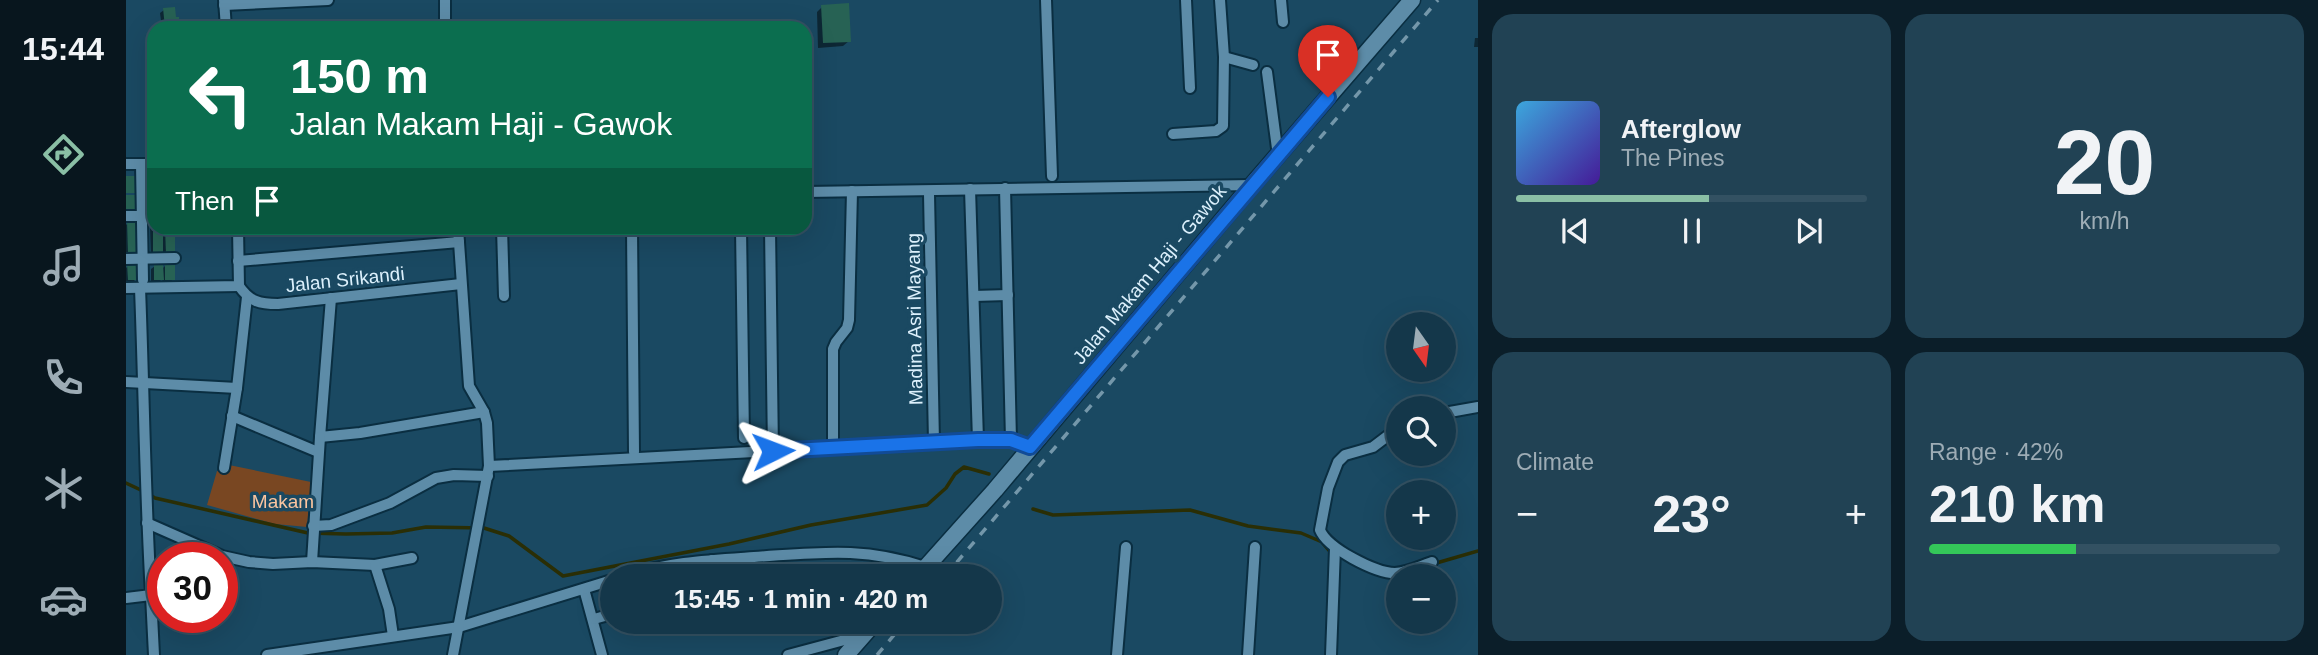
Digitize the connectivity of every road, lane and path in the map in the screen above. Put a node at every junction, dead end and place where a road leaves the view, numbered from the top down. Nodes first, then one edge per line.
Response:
1 (328, 0) edge
2 (445, 0) edge
3 (1046, 0) edge
4 (1186, 0) edge
5 (1220, 0) edge
6 (1281, 0) edge
7 (1412, 0) edge
8 (224, 3) edge
9 (225, 21) edge
10 (446, 21) edge
11 (1283, 22) dead end
12 (1224, 57) junction
13 (1253, 65) dead end
14 (1266, 72) dead end
15 (1190, 88) dead end
16 (1173, 134) dead end
17 (1278, 156) junction
18 (126, 164) edge
19 (141, 164) junction
20 (147, 164) edge
21 (1052, 176) dead end
22 (1252, 185) junction
23 (1005, 188) junction
24 (970, 189) junction
25 (852, 191) junction
26 (812, 192) edge
27 (929, 194) dead end
28 (126, 216) edge
29 (142, 216) junction
30 (147, 216) edge
31 (239, 235) edge
32 (458, 235) edge
33 (502, 235) edge
34 (632, 235) edge
35 (741, 235) edge
36 (770, 235) edge
37 (459, 242) junction
38 (175, 258) dead end
39 (126, 259) edge
40 (142, 259) junction
41 (238, 261) junction
42 (141, 284) junction
43 (461, 284) junction
44 (239, 286) junction
45 (126, 288) edge
46 (1007, 295) junction
47 (504, 296) dead end
48 (974, 296) junction
49 (247, 297) junction
50 (331, 298) junction
51 (144, 381) junction
52 (126, 382) edge
53 (237, 388) junction
54 (1478, 407) edge
55 (1456, 411) edge
56 (484, 412) junction
57 (232, 416) junction
58 (320, 437) junction
59 (1386, 437) edge
60 (744, 438) dead end
61 (978, 440) junction
62 (1011, 440) junction
63 (934, 442) junction
64 (833, 445) dead end
65 (1030, 447) junction
66 (773, 451) junction
67 (318, 452) junction
68 (634, 452) dead end
69 (224, 468) dead end
70 (489, 471) junction
71 (147, 523) junction
72 (313, 530) junction
73 (148, 542) edge
74 (1126, 547) dead end
75 (1255, 547) dead end
76 (1334, 552) junction
77 (412, 558) dead end
78 (712, 560) junction
79 (312, 562) junction
80 (1432, 562) dead end
81 (679, 564) edge
82 (713, 564) edge
83 (906, 564) edge
84 (928, 564) edge
85 (375, 565) junction
86 (600, 584) edge
87 (584, 589) junction
88 (147, 595) edge
89 (126, 598) edge
90 (600, 617) edge
91 (594, 619) junction
92 (460, 627) junction
93 (153, 633) edge
94 (863, 635) joint
95 (393, 636) junction
96 (154, 655) edge
97 (267, 655) edge
98 (453, 655) edge
99 (602, 655) edge
100 (788, 655) edge
101 (846, 655) edge
102 (1117, 655) edge
103 (1248, 655) edge
104 (1331, 655) edge

1 - 8 street
2 - 10 street
3 - 21 street
4 - 15 street
5 - 12 street
6 - 11 street
7 - 17 street, Jalan Makam Haji - Gawok
8 - 9 street
12 - 13 street
12 - 16 street
14 - 17 street
17 - 22 street, Jalan Makam Haji - Gawok
18 - 19 street
19 - 20 street
19 - 29 street
22 - 23 street
22 - 65 street, Jalan Makam Haji - Gawok
23 - 24 street
23 - 46 street
24 - 25 street
24 - 48 street
25 - 26 street
25 - 64 street
27 - 63 street, Madina Asri Mayang
28 - 29 street
29 - 30 street
29 - 40 street
31 - 41 street
32 - 37 street
33 - 47 street
34 - 68 street
35 - 60 street
36 - 66 street
37 - 41 street
37 - 43 street
38 - 40 street
39 - 40 street
40 - 42 street
41 - 44 street
42 - 44 street
42 - 45 street
42 - 51 street
43 - 50 street, Jalan Srikandi
43 - 56 street
44 - 49 street
46 - 48 street
46 - 62 street
48 - 61 street
49 - 50 street, Jalan Srikandi
49 - 53 street
50 - 58 street
51 - 52 street
51 - 53 street
51 - 71 street
53 - 57 street
54 - 55 street
56 - 58 street
56 - 70 street
57 - 67 street
57 - 69 street
58 - 67 street
59 - 76 street
61 - 62 street
61 - 63 street
62 - 65 street
63 - 66 street
65 - 84 street, Jalan Makam Haji - Gawok
66 - 70 street
67 - 72 street
70 - 72 street
70 - 92 street
71 - 73 street
71 - 79 street
72 - 79 street
74 - 102 street
75 - 103 street
76 - 80 street
76 - 104 street
77 - 85 street
78 - 81 street
78 - 82 street
78 - 83 street
79 - 85 street
85 - 95 street
86 - 87 street
87 - 91 street
87 - 92 street
88 - 89 street
90 - 91 street
91 - 99 street
92 - 95 street
92 - 98 street
93 - 96 street
94 - 100 street
94 - 101 street
95 - 97 street

